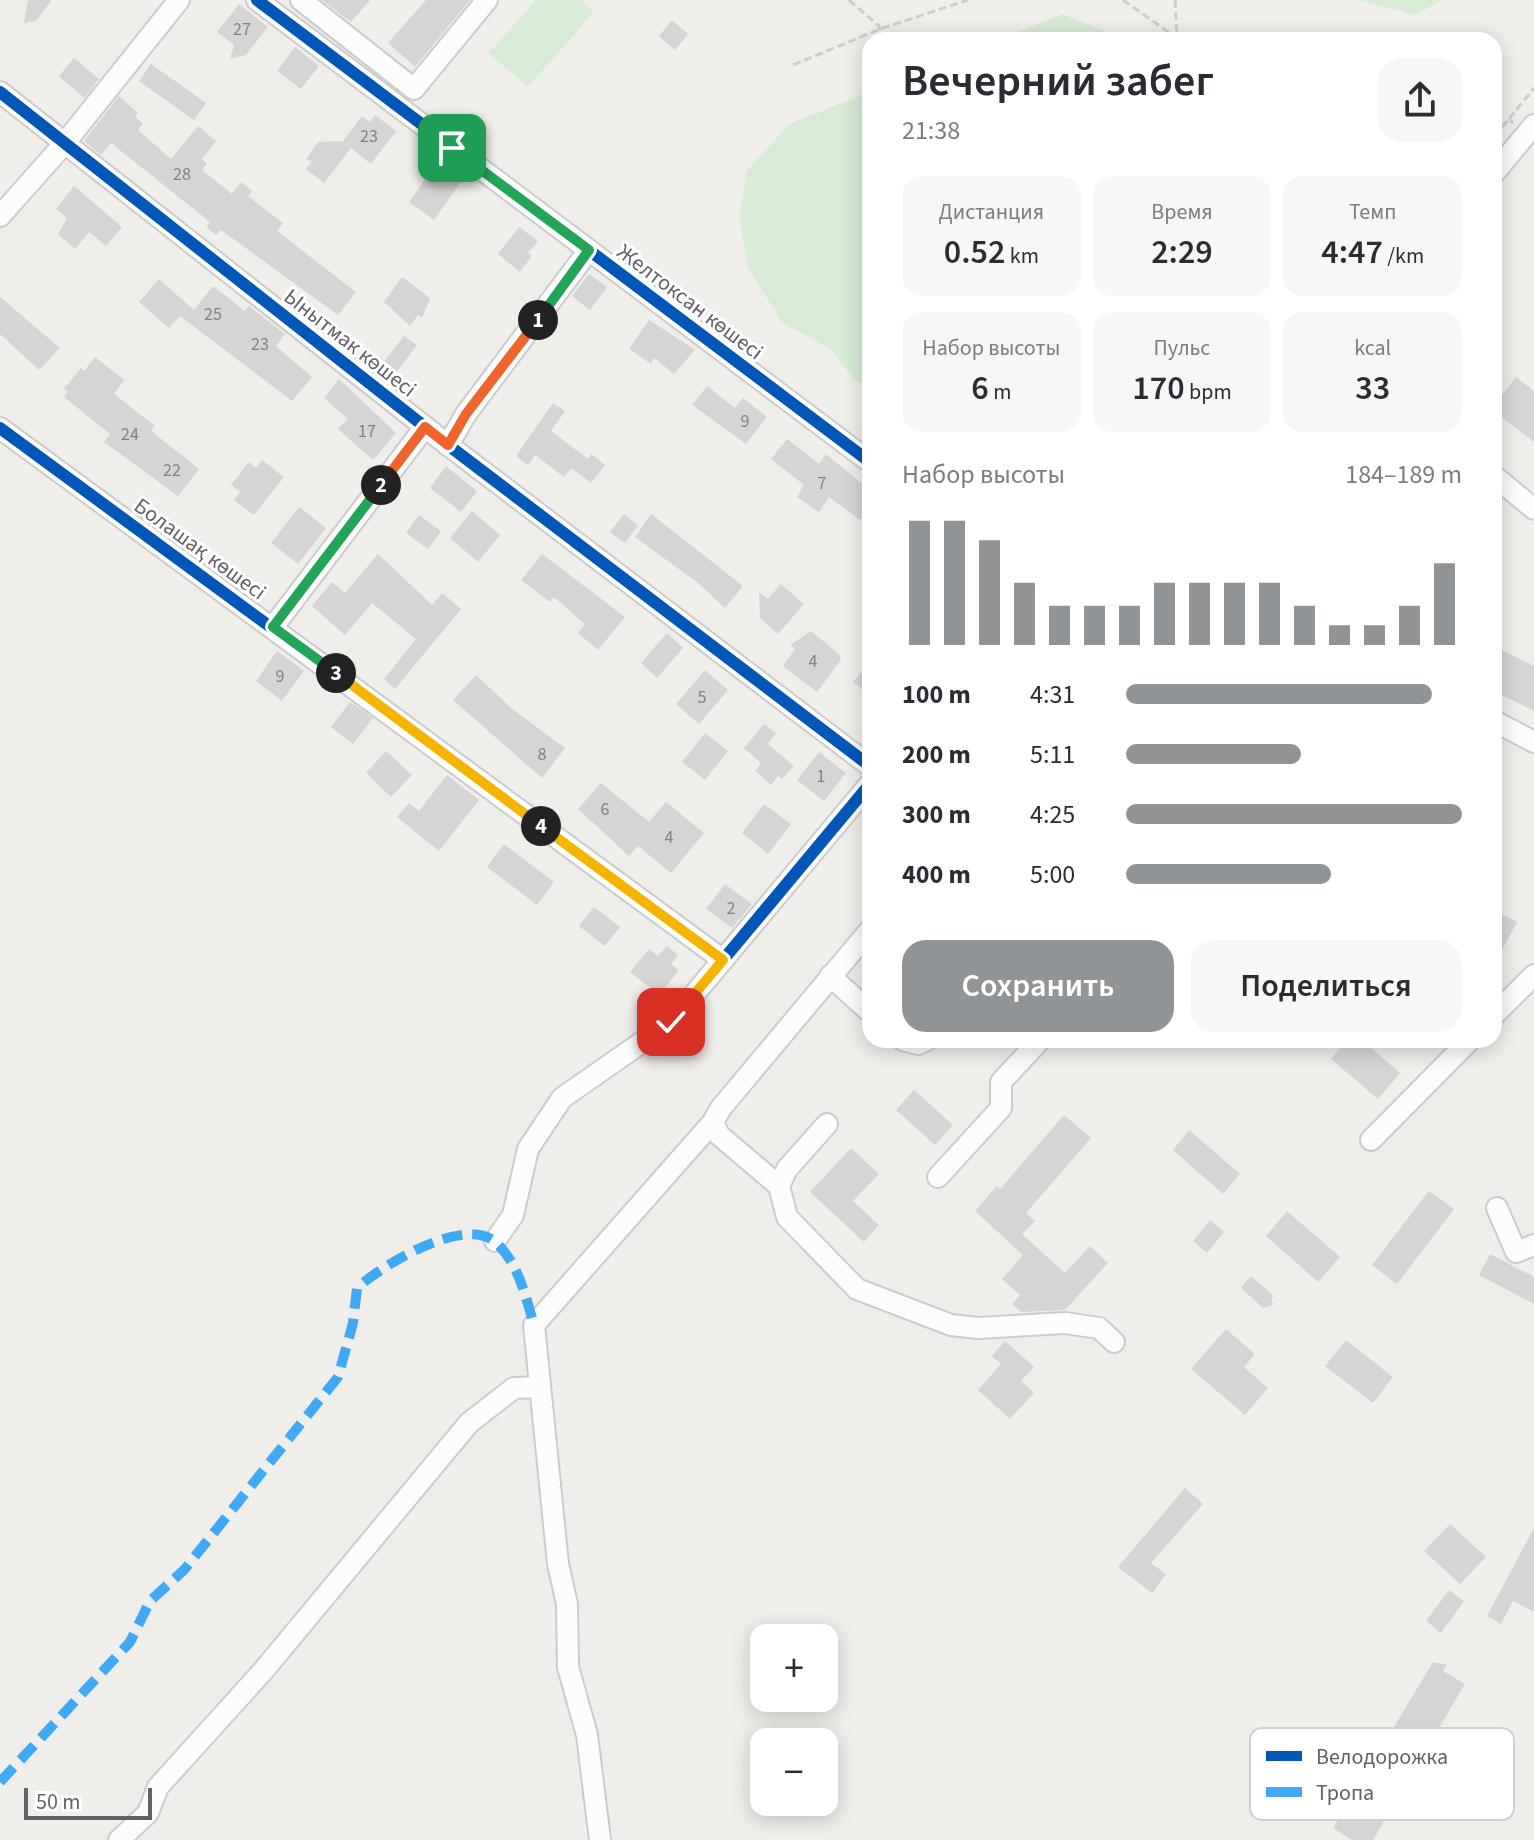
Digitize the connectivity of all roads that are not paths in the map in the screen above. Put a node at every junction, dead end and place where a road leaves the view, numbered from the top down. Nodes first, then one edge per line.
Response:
1 (179, 0) edge
2 (257, 0) edge
3 (301, 0) edge
4 (487, 0) edge
5 (0, 92) edge
6 (1534, 125) edge
7 (64, 144) junction
8 (1502, 163) edge
9 (0, 216) edge
10 (589, 250) junction
11 (425, 427) junction
12 (0, 428) edge
13 (448, 445) junction
14 (862, 456) edge
15 (1502, 483) edge
16 (1534, 509) edge
17 (273, 627) junction
18 (1502, 725) edge
19 (1534, 742) edge
20 (862, 760) edge
21 (862, 794) edge
22 (862, 939) edge
23 (723, 960) junction
24 (1534, 975) edge
25 (830, 976) junction
26 (862, 1005) edge
27 (1502, 1007) edge
28 (1033, 1048) edge
29 (1462, 1048) edge
30 (713, 1122) junction
31 (827, 1124) dead end
32 (1371, 1140) dead end
33 (938, 1177) dead end
34 (779, 1186) junction
35 (1497, 1208) dead end
36 (495, 1241) dead end
37 (1534, 1245) edge
38 (1114, 1342) dead end
39 (540, 1387) junction
40 (119, 1840) edge
41 (600, 1840) edge

1 - 7 street
2 - 10 street, Желтоксан көшесі
3 - 4 street
5 - 7 street, Ынытмак көшесі
6 - 8 street
7 - 9 street
7 - 11 street, Ынытмак көшесі
10 - 13 street
10 - 14 street, Желтоксан көшесі
11 - 13 street, Ынытмак көшесі
11 - 17 street
12 - 17 street, Болашақ көшесі
13 - 20 street, Ынытмак көшесі
15 - 16 street
17 - 23 street, Болашақ көшесі
18 - 19 street
21 - 23 street
22 - 25 street
23 - 36 street
24 - 27 street
25 - 26 street
25 - 30 street
28 - 33 street
29 - 32 street
30 - 34 street
30 - 39 street
31 - 34 street
34 - 38 street
35 - 37 street
39 - 40 street
39 - 41 street

